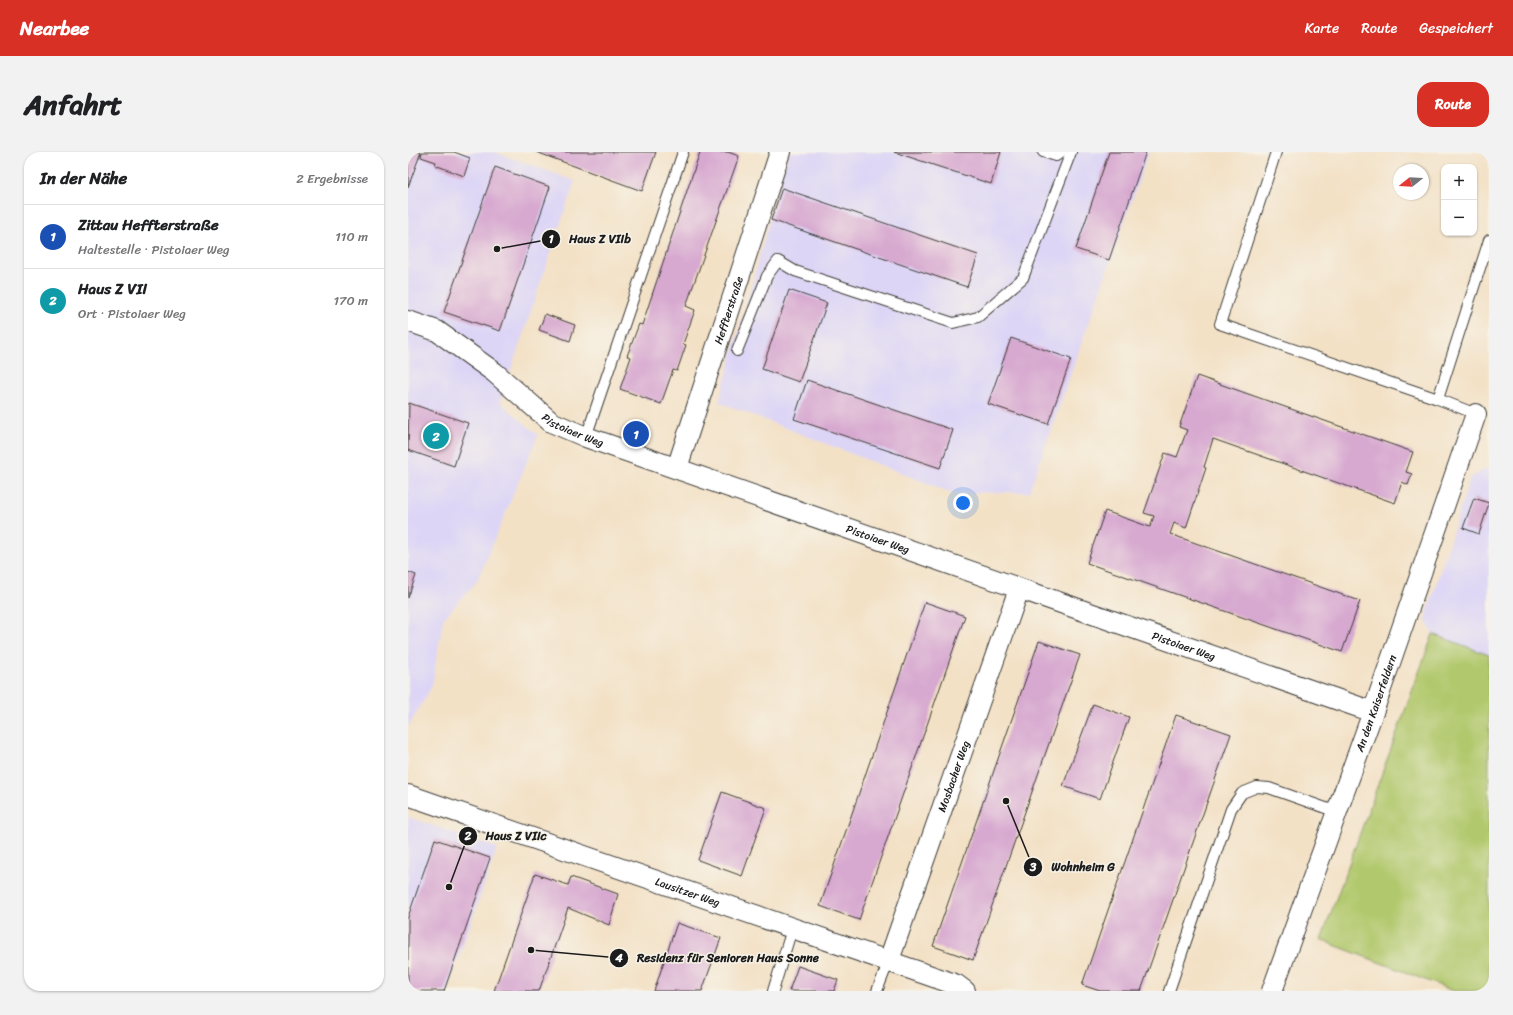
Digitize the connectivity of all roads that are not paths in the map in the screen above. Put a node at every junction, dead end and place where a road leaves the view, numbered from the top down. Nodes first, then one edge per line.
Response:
1 (683, 152) edge
2 (780, 152) edge
3 (1043, 152) edge
4 (1061, 152) edge
5 (1071, 152) edge
6 (1276, 152) edge
7 (1489, 240) edge
8 (408, 321) edge
9 (737, 351) dead end
10 (1438, 399) junction
11 (1476, 414) joint
12 (586, 437) junction
13 (677, 468) junction
14 (1019, 589) junction
15 (1373, 712) junction
16 (408, 795) edge
17 (1336, 812) junction
18 (792, 929) junction
19 (888, 962) junction
20 (773, 991) edge
21 (878, 991) edge
22 (965, 991) edge
23 (1169, 991) edge
24 (1272, 991) edge

1 - 12 lane
2 - 13 street, Heffterstraße
3 - 4 lane
5 - 9 lane
6 - 10 lane
7 - 10 lane
8 - 12 street, Pistoiaer Weg
10 - 11 lane
11 - 15 street, An den Kaiserfeldern
12 - 13 street, Pistoiaer Weg
13 - 14 street, Pistoiaer Weg
14 - 15 street, Pistoiaer Weg
14 - 19 street, Mosbacher Weg
15 - 17 street, An den Kaiserfeldern
16 - 18 street, Lausitzer Weg
17 - 23 lane
17 - 24 street, An den Kaiserfeldern
18 - 19 street, Lausitzer Weg
18 - 20 lane
19 - 21 lane
19 - 22 street, Lausitzer Weg

